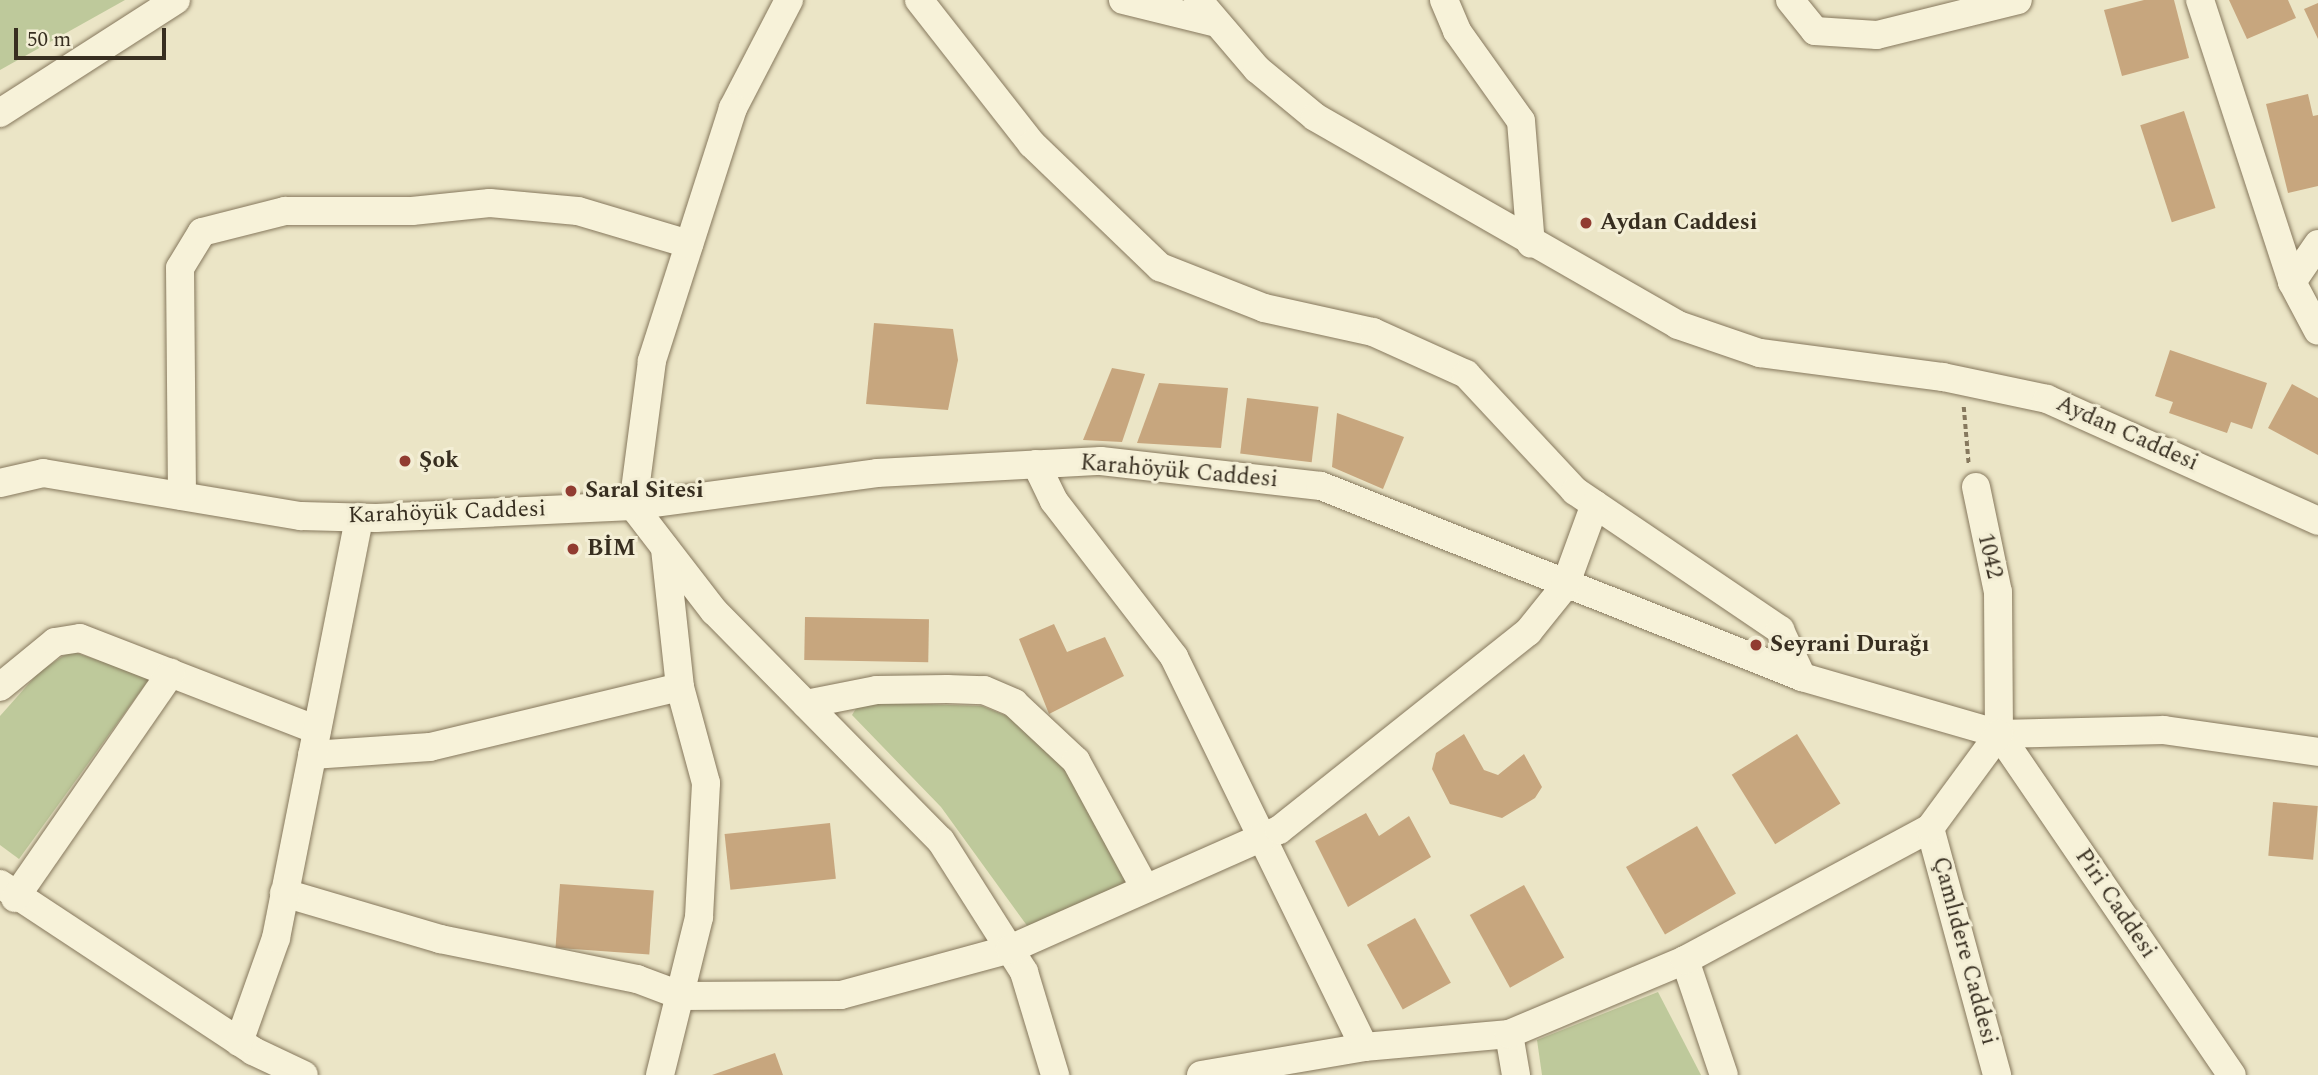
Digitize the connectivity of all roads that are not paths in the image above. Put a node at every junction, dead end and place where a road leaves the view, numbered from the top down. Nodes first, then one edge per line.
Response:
1 (176, 0) edge
2 (789, 0) edge
3 (919, 0) edge
4 (1123, 0) edge
5 (1444, 0) edge
6 (1790, 0) edge
7 (2018, 0) edge
8 (2200, 0) edge
9 (1205, 11) edge
10 (0, 113) edge
11 (689, 244) junction
12 (1531, 244) junction
13 (2318, 244) edge
14 (2292, 282) junction
15 (2318, 331) edge
16 (1036, 464) junction
17 (0, 483) edge
18 (1976, 486) road end
19 (183, 496) junction
20 (1595, 504) junction
21 (633, 506) junction
22 (359, 517) junction
23 (2318, 522) edge
24 (664, 548) junction
25 (1565, 586) junction
26 (171, 673) junction
27 (1802, 677) junction
28 (0, 687) edge
29 (680, 687) junction
30 (806, 704) junction
31 (1998, 734) junction
32 (314, 743) junction
33 (2318, 752) edge
34 (1930, 828) junction
35 (1262, 837) junction
36 (1145, 888) junction
37 (7, 891) edge
38 (284, 893) junction
39 (1010, 949) junction
40 (1685, 960) junction
41 (682, 996) junction
42 (1509, 1034) junction
43 (239, 1042) junction
44 (1364, 1047) junction
45 (304, 1075) edge
46 (660, 1075) edge
47 (1055, 1075) edge
48 (1201, 1075) edge
49 (1516, 1075) edge
50 (1724, 1075) edge
51 (1997, 1075) edge
52 (2232, 1075) edge

1 - 10 street
2 - 11 street
3 - 20 street
4 - 9 street
5 - 12 street
6 - 7 street
8 - 14 street
9 - 12 street, Aydan Caddesi
11 - 19 street
11 - 21 street
12 - 23 street, Aydan Caddesi
13 - 14 street
14 - 15 street
16 - 21 street, Karahöyük Caddesi
16 - 25 street, Karahöyük Caddesi
16 - 35 street
17 - 19 street, Karahöyük Caddesi
18 - 31 street, 1042
19 - 22 street, Karahöyük Caddesi
20 - 25 street
20 - 27 street
21 - 22 street, Karahöyük Caddesi
21 - 24 street
22 - 32 street
24 - 29 street
24 - 30 street
25 - 27 street, Karahöyük Caddesi
25 - 35 street
26 - 28 street
26 - 32 street
26 - 37 street
27 - 31 street, Karahöyük Caddesi
29 - 32 street
29 - 41 street
30 - 36 street
30 - 39 street
31 - 33 street, Karahöyük Caddesi
31 - 34 street
31 - 52 street, Piri Caddesi
32 - 38 street
34 - 40 street
34 - 51 street, Çamlıdere Caddesi
35 - 36 street
35 - 44 street
36 - 39 street
37 - 43 street
38 - 41 street
38 - 43 street
39 - 41 street
39 - 47 street
40 - 42 street
40 - 50 street
41 - 46 street
42 - 44 street
42 - 49 street
43 - 45 street
44 - 48 street

